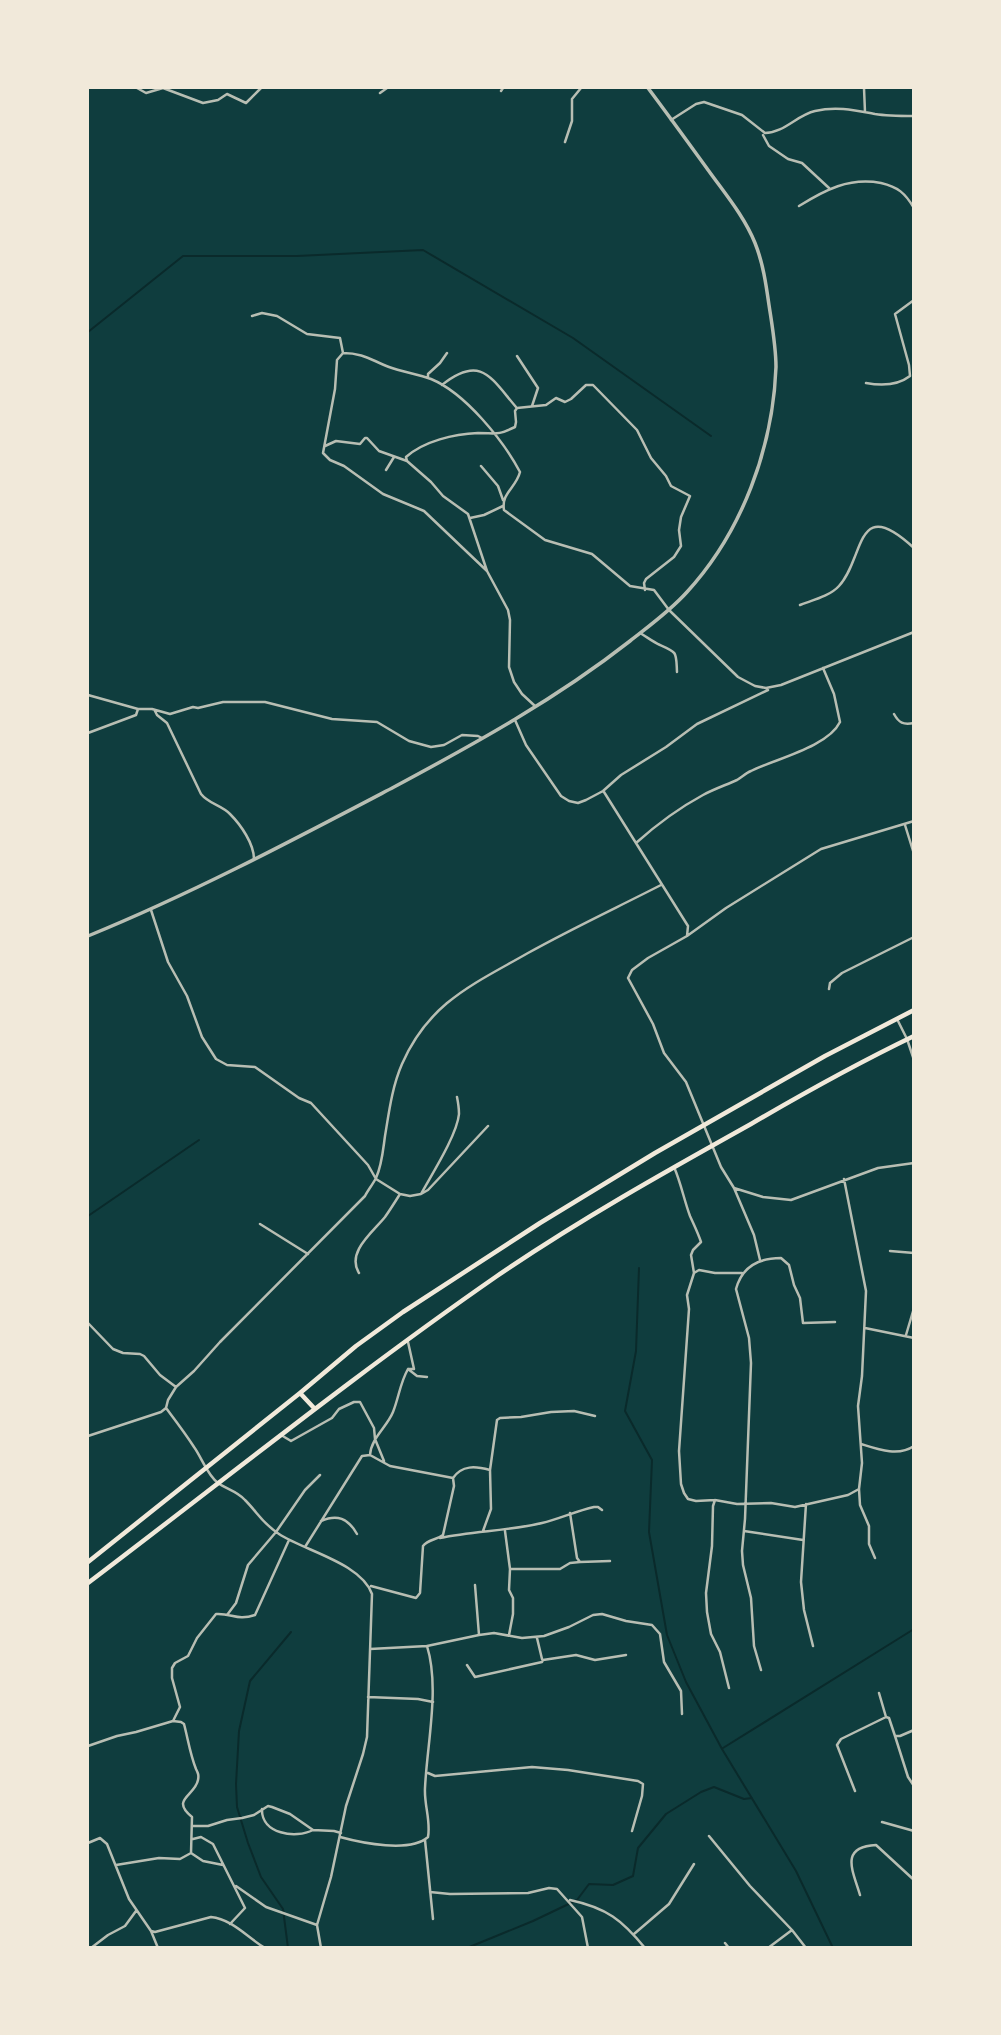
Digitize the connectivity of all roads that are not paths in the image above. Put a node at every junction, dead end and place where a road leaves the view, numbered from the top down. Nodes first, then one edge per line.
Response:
1 (137, 88) edge
2 (261, 88) edge
3 (387, 88) edge
4 (582, 88) edge
5 (648, 88) edge
6 (864, 88) edge
7 (380, 93) dead end
8 (865, 111) junction
9 (914, 116) edge
10 (671, 120) junction
11 (761, 132) junction
12 (565, 142) dead end
13 (830, 189) junction
14 (799, 206) dead end
15 (914, 208) edge
16 (914, 300) edge
17 (252, 316) dead end
18 (447, 353) dead end
19 (343, 354) junction
20 (517, 356) dead end
21 (428, 377) junction
22 (866, 383) dead end
23 (442, 385) junction
24 (532, 406) junction
25 (517, 408) junction
26 (496, 435) junction
27 (325, 446) junction
28 (394, 457) junction
29 (407, 461) junction
30 (481, 466) dead end
31 (386, 470) dead end
32 (503, 500) junction
33 (503, 506) junction
34 (470, 518) junction
35 (914, 548) edge
36 (487, 571) junction
37 (645, 590) junction
38 (800, 606) dead end
39 (669, 610) junction
40 (914, 632) edge
41 (640, 633) junction
42 (823, 668) junction
43 (677, 672) dead end
44 (781, 685) junction
45 (88, 695) edge
46 (537, 707) junction
47 (138, 709) junction
48 (155, 710) junction
49 (894, 714) dead end
50 (515, 720) junction
51 (914, 723) edge
52 (88, 733) edge
53 (482, 738) junction
54 (603, 791) junction
55 (914, 821) edge
56 (905, 825) junction
57 (636, 843) junction
58 (914, 854) edge
59 (254, 859) junction
60 (661, 885) junction
61 (151, 910) junction
62 (688, 926) junction
63 (697, 929) junction
64 (88, 936) edge
65 (687, 936) junction
66 (914, 937) edge
67 (829, 989) dead end
68 (914, 1010) edge
69 (897, 1019) junction
70 (914, 1036) edge
71 (907, 1039) junction
72 (914, 1060) edge
73 (457, 1097) dead end
74 (705, 1124) junction
75 (488, 1126) dead end
76 (711, 1145) junction
77 (914, 1163) edge
78 (674, 1167) junction
79 (376, 1179) junction
80 (844, 1179) junction
81 (734, 1188) junction
82 (400, 1194) junction
83 (421, 1194) junction
84 (260, 1224) dead end
85 (890, 1251) dead end
86 (914, 1253) edge
87 (308, 1254) junction
88 (760, 1260) junction
89 (694, 1272) junction
90 (359, 1273) dead end
91 (742, 1273) junction
92 (914, 1308) edge
93 (835, 1322) dead end
94 (88, 1323) edge
95 (865, 1328) junction
96 (906, 1335) junction
97 (914, 1338) edge
98 (407, 1341) junction
99 (408, 1369) junction
100 (427, 1377) dead end
101 (176, 1387) junction
102 (300, 1393) junction
103 (166, 1408) junction
104 (314, 1408) junction
105 (596, 1416) dead end
106 (281, 1435) junction
107 (88, 1436) edge
108 (376, 1439) junction
109 (860, 1444) junction
110 (914, 1446) edge
111 (370, 1455) junction
112 (390, 1466) junction
113 (207, 1468) junction
114 (490, 1471) junction
115 (320, 1475) dead end
116 (453, 1478) junction
117 (218, 1483) junction
118 (859, 1489) junction
119 (715, 1500) junction
120 (806, 1504) junction
121 (746, 1505) junction
122 (601, 1510) dead end
123 (570, 1513) junction
124 (321, 1521) junction
125 (505, 1530) junction
126 (483, 1531) junction
127 (744, 1531) junction
128 (276, 1532) junction
129 (357, 1534) dead end
130 (440, 1538) junction
131 (289, 1541) junction
132 (803, 1541) junction
133 (305, 1548) junction
134 (876, 1558) dead end
135 (88, 1562) edge
136 (580, 1562) junction
137 (610, 1562) dead end
138 (510, 1569) junction
139 (88, 1583) edge
140 (475, 1585) dead end
141 (369, 1586) junction
142 (382, 1590) junction
143 (372, 1594) junction
144 (227, 1615) junction
145 (479, 1634) junction
146 (509, 1635) junction
147 (534, 1637) junction
148 (427, 1646) junction
149 (813, 1646) dead end
150 (370, 1649) junction
151 (626, 1655) dead end
152 (543, 1660) junction
153 (467, 1665) dead end
154 (761, 1670) dead end
155 (729, 1688) dead end
156 (879, 1693) dead end
157 (368, 1697) junction
158 (433, 1702) junction
159 (682, 1714) dead end
160 (886, 1717) junction
161 (173, 1721) junction
162 (914, 1730) edge
163 (895, 1736) junction
164 (88, 1746) edge
165 (428, 1773) junction
166 (914, 1786) edge
167 (855, 1791) dead end
168 (262, 1809) junction
169 (882, 1822) dead end
170 (192, 1826) junction
171 (313, 1830) junction
172 (632, 1831) dead end
173 (914, 1831) edge
174 (341, 1835) junction
175 (709, 1836) dead end
176 (192, 1839) junction
177 (425, 1840) junction
178 (88, 1843) edge
179 (191, 1853) junction
180 (694, 1864) dead end
181 (116, 1865) junction
182 (224, 1865) junction
183 (914, 1880) edge
184 (233, 1884) junction
185 (243, 1892) junction
186 (430, 1892) junction
187 (860, 1895) dead end
188 (239, 1897) junction
189 (568, 1900) junction
190 (136, 1911) junction
191 (433, 1919) dead end
192 (230, 1924) junction
193 (317, 1925) junction
194 (792, 1930) junction
195 (151, 1931) junction
196 (634, 1934) junction
197 (725, 1943) dead end
198 (91, 1948) edge
199 (158, 1948) edge
200 (265, 1948) edge
201 (321, 1948) edge
202 (588, 1948) edge
203 (645, 1948) edge
204 (729, 1948) edge
205 (768, 1948) edge
206 (806, 1948) edge

1 - 2 street
3 - 7 street
4 - 12 street
5 - 10 street
6 - 8 street
8 - 9 street
8 - 11 street
10 - 11 street
10 - 39 street
11 - 13 street
13 - 14 street
13 - 15 street
16 - 22 street
17 - 19 street
18 - 21 street
19 - 21 street
19 - 27 street
20 - 24 street
21 - 23 street
23 - 25 street
23 - 26 street
24 - 25 street
24 - 37 street
25 - 26 street
26 - 29 street
26 - 32 street
27 - 28 street
27 - 36 street
28 - 29 street
28 - 31 street
29 - 34 street
30 - 32 street
32 - 33 street
33 - 34 street
33 - 37 street
34 - 36 street
35 - 38 street
36 - 46 street
37 - 39 street
39 - 41 street
39 - 44 street
40 - 42 street
41 - 43 street
41 - 46 street
42 - 44 street
42 - 57 street
44 - 54 street
45 - 47 street
46 - 50 street
47 - 48 street
47 - 52 street
48 - 53 street
48 - 59 street
49 - 51 street
50 - 53 street
50 - 54 street
53 - 59 street
54 - 57 street
55 - 56 street
56 - 58 street
56 - 63 street
57 - 60 street
59 - 61 street
60 - 62 street
60 - 79 street
61 - 64 street
61 - 79 street
62 - 63 street
62 - 65 street
63 - 65 street
65 - 74 street
66 - 67 street
68 - 69 highway
69 - 71 street
69 - 74 highway
70 - 71 highway
71 - 72 street
71 - 76 highway
73 - 83 street
74 - 76 street
74 - 102 highway
75 - 83 street
76 - 78 highway
76 - 81 street
77 - 80 street
78 - 89 street
78 - 98 highway
79 - 82 street
79 - 87 street
80 - 81 street
80 - 95 street
81 - 88 street
82 - 83 street
82 - 90 street
84 - 87 street
85 - 86 street
87 - 101 street
88 - 91 street
88 - 93 street
89 - 91 street
89 - 119 street
91 - 121 street
92 - 96 street
94 - 101 street
95 - 96 street
95 - 109 street
96 - 97 street
98 - 99 street
98 - 104 highway
99 - 100 street
99 - 108 street
101 - 103 street
102 - 104 highway
102 - 113 highway
103 - 107 street
103 - 113 street
104 - 106 highway
105 - 114 street
106 - 108 street
106 - 117 highway
108 - 111 street
108 - 112 street
109 - 110 street
109 - 118 street
111 - 112 street
111 - 124 street
112 - 116 street
113 - 117 street
113 - 135 highway
114 - 116 street
114 - 126 street
115 - 128 street
116 - 130 street
117 - 128 street
117 - 139 highway
118 - 120 street
118 - 134 street
119 - 121 street
119 - 155 street
120 - 121 street
120 - 132 street
121 - 127 street
122 - 123 street
123 - 125 street
123 - 136 street
124 - 129 street
124 - 133 street
125 - 126 street
125 - 138 street
126 - 130 street
127 - 132 street
127 - 154 street
128 - 131 street
128 - 144 street
130 - 142 street
131 - 133 street
131 - 144 street
132 - 149 street
133 - 141 street
136 - 137 street
136 - 138 street
138 - 146 street
140 - 145 street
141 - 142 street
141 - 143 street
142 - 143 street
143 - 150 street
144 - 161 street
145 - 146 street
145 - 148 street
146 - 147 street
147 - 152 street
147 - 159 street
148 - 150 street
148 - 158 street
150 - 157 street
151 - 152 street
152 - 153 street
156 - 160 street
157 - 158 street
157 - 174 street
158 - 165 street
160 - 163 street
160 - 167 street
161 - 164 street
161 - 170 street
162 - 163 street
163 - 166 street
165 - 172 street
165 - 177 street
168 - 170 street
168 - 171 street
168 - 171 street
169 - 173 street
170 - 176 street
171 - 174 street
174 - 177 street
174 - 193 street
175 - 194 street
176 - 179 street
176 - 182 street
177 - 186 street
178 - 181 street
179 - 181 street
179 - 182 street
180 - 196 street
181 - 190 street
182 - 184 street
183 - 187 street
184 - 185 street
184 - 188 street
185 - 188 street
185 - 193 street
186 - 189 street
186 - 191 street
188 - 192 street
189 - 196 street
189 - 202 street
190 - 195 street
190 - 198 street
192 - 195 street
192 - 200 street
193 - 201 street
194 - 205 street
194 - 206 street
195 - 199 street
196 - 203 street
197 - 204 street

